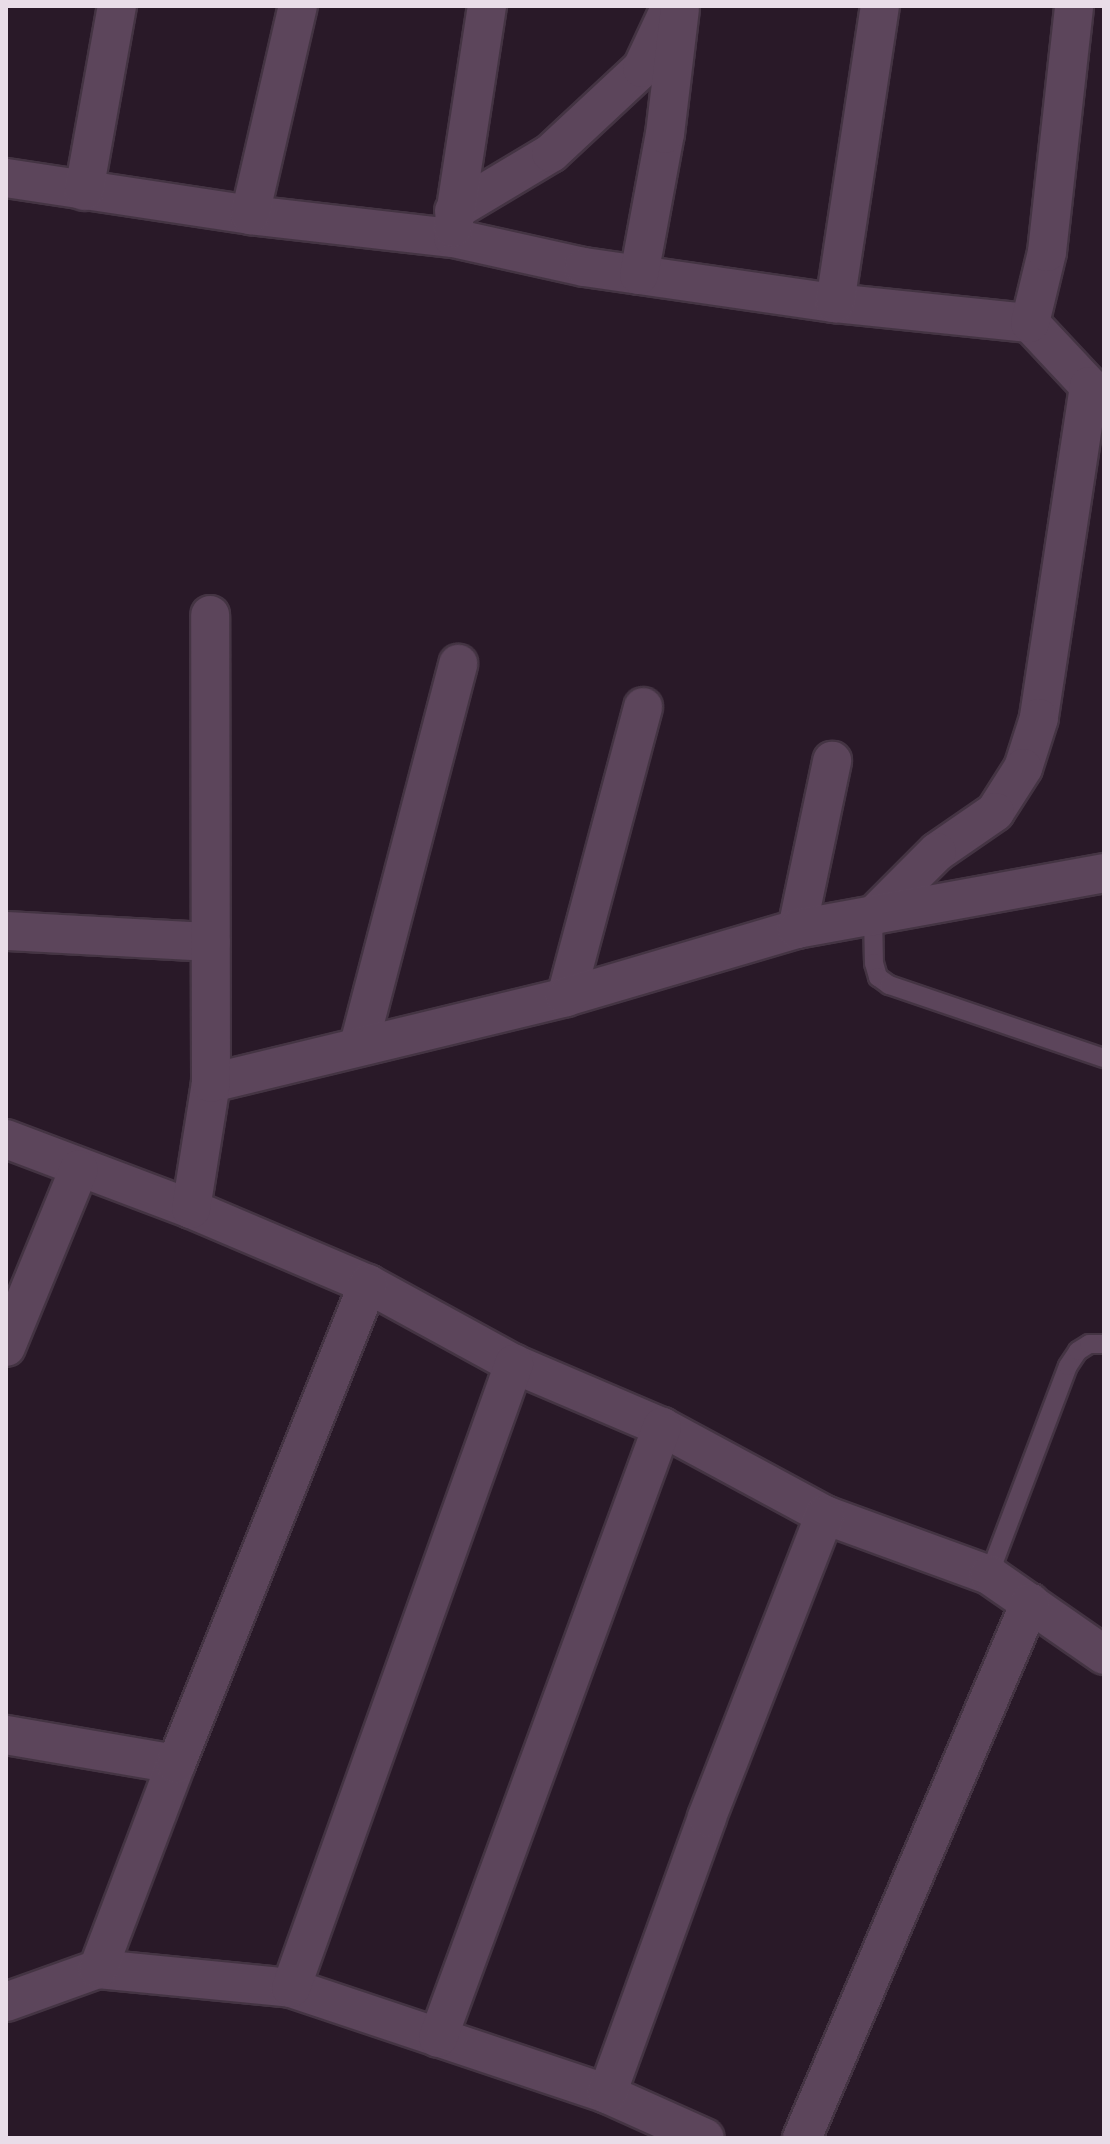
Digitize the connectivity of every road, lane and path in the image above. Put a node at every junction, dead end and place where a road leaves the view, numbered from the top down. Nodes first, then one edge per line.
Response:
1 (117, 6) edge
2 (298, 6) edge
3 (487, 6) edge
4 (671, 6) edge
5 (680, 6) edge
6 (880, 6) edge
7 (1074, 6) edge
8 (6, 178) edge
9 (84, 191) junction
10 (250, 215) junction
11 (454, 224) junction
12 (639, 275) junction
13 (835, 303) junction
14 (1030, 323) junction
15 (210, 615) dead end
16 (458, 664) dead end
17 (643, 707) dead end
18 (832, 761) dead end
19 (1104, 873) edge
20 (873, 916) junction
21 (797, 929) junction
22 (6, 931) edge
23 (211, 942) junction
24 (566, 997) junction
25 (359, 1045) junction
26 (1104, 1058) edge
27 (211, 1083) junction
28 (6, 1139) edge
29 (79, 1169) junction
30 (191, 1209) junction
31 (368, 1284) junction
32 (1104, 1344) edge
33 (6, 1347) edge
34 (514, 1364) junction
35 (662, 1427) junction
36 (825, 1515) junction
37 (989, 1575) junction
38 (1030, 1603) junction
39 (1104, 1655) edge
40 (6, 1735) edge
41 (176, 1764) junction
42 (98, 1969) junction
43 (291, 1988) junction
44 (6, 2002) edge
45 (438, 2038) junction
46 (607, 2094) junction
47 (705, 2138) edge
48 (802, 2138) edge

1 - 9 street
2 - 10 street
3 - 11 street
4 - 11 street
5 - 12 street
6 - 13 street
7 - 14 street
8 - 9 street
9 - 10 street
10 - 11 street
11 - 12 street
12 - 13 street
13 - 14 street
14 - 20 street
15 - 23 street
16 - 25 street
17 - 24 street
18 - 21 street
19 - 20 street
20 - 21 street
20 - 26 lane
21 - 24 street
22 - 23 street
23 - 27 street
24 - 25 street
25 - 27 street
27 - 30 street
28 - 29 street
29 - 30 street
29 - 33 street
30 - 31 street
31 - 34 street
31 - 41 street
32 - 37 lane
34 - 35 street
34 - 43 street
35 - 36 street
35 - 45 street
36 - 37 street
36 - 46 street
37 - 38 street
38 - 39 street
38 - 48 street
40 - 41 street
41 - 42 street
42 - 43 street
42 - 44 street
43 - 45 street
45 - 46 street
46 - 47 street

